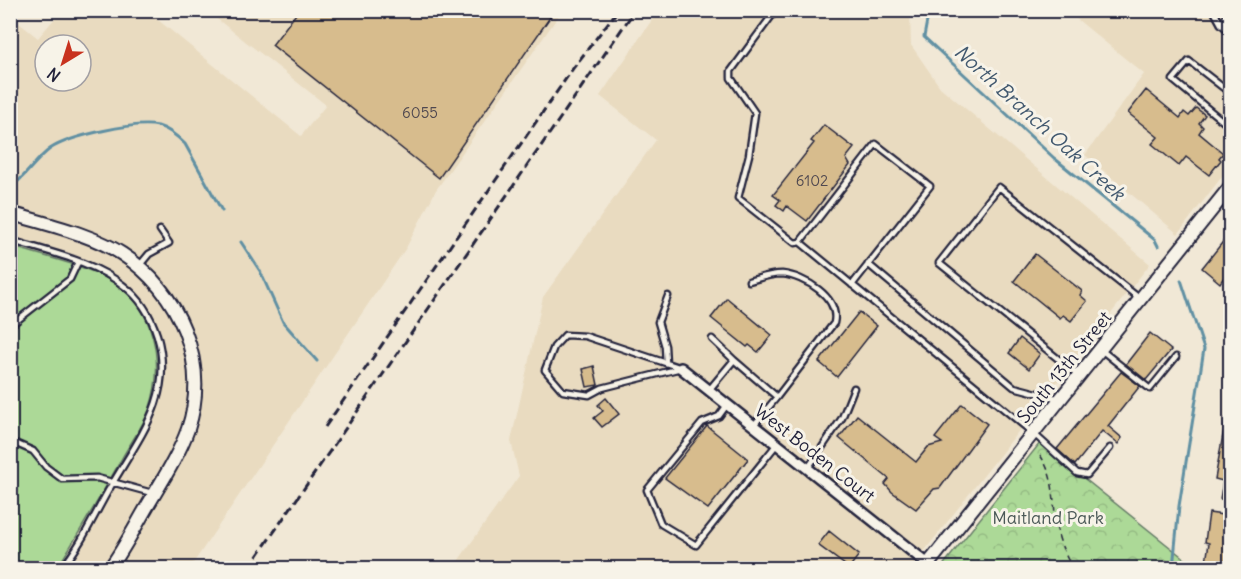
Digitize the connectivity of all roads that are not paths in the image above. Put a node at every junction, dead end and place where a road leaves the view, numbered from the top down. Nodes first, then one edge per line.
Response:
1 (776, 10) edge
2 (1217, 10) edge
3 (1230, 11) edge
4 (1221, 24) junction
5 (1230, 32) edge
6 (1230, 93) edge
7 (1230, 127) edge
8 (1230, 187) edge
9 (10, 213) edge
10 (160, 230) dead end
11 (10, 240) edge
12 (800, 242) junction
13 (78, 262) junction
14 (868, 264) junction
15 (139, 266) junction
16 (750, 281) dead end
17 (852, 285) junction
18 (668, 296) dead end
19 (1140, 299) junction
20 (1230, 322) edge
21 (10, 326) edge
22 (1228, 328) dead end
23 (712, 339) dead end
24 (1101, 349) junction
25 (1176, 357) dead end
26 (734, 360) junction
27 (666, 363) junction
28 (681, 368) junction
29 (1079, 376) junction
30 (854, 388) dead end
31 (709, 390) junction
32 (777, 397) junction
33 (1060, 399) junction
34 (727, 405) junction
35 (754, 426) junction
36 (1033, 433) junction
37 (10, 441) edge
38 (777, 444) junction
39 (1110, 448) dead end
40 (808, 468) junction
41 (114, 481) junction
42 (154, 494) junction
43 (927, 566) edge
44 (62, 568) edge
45 (110, 568) edge

1 - 12 lane
2 - 4 lane
3 - 4 lane
4 - 5 lane
6 - 7 lane
8 - 19 street, South 13th Street
9 - 15 street
10 - 15 lane
11 - 13 lane
12 - 14 lane
12 - 17 lane
13 - 21 lane
13 - 41 lane
14 - 17 lane
14 - 33 lane
15 - 42 street
16 - 32 lane
17 - 36 lane
18 - 27 lane
19 - 24 street, South 13th Street
19 - 29 lane
20 - 22 lane
23 - 26 lane
24 - 25 lane
24 - 29 street, South 13th Street
26 - 31 lane
26 - 32 lane
27 - 28 lane
27 - 28 lane
28 - 31 street, West Boden Court
29 - 33 street, South 13th Street
30 - 40 lane
31 - 34 street, West Boden Court
32 - 35 lane
33 - 36 street, South 13th Street
34 - 35 street, West Boden Court
34 - 38 lane
35 - 38 street, West Boden Court
36 - 39 lane
36 - 43 street, South 13th Street
37 - 41 lane
38 - 40 street, West Boden Court
40 - 43 street, West Boden Court
41 - 42 lane
41 - 44 lane
42 - 45 street

